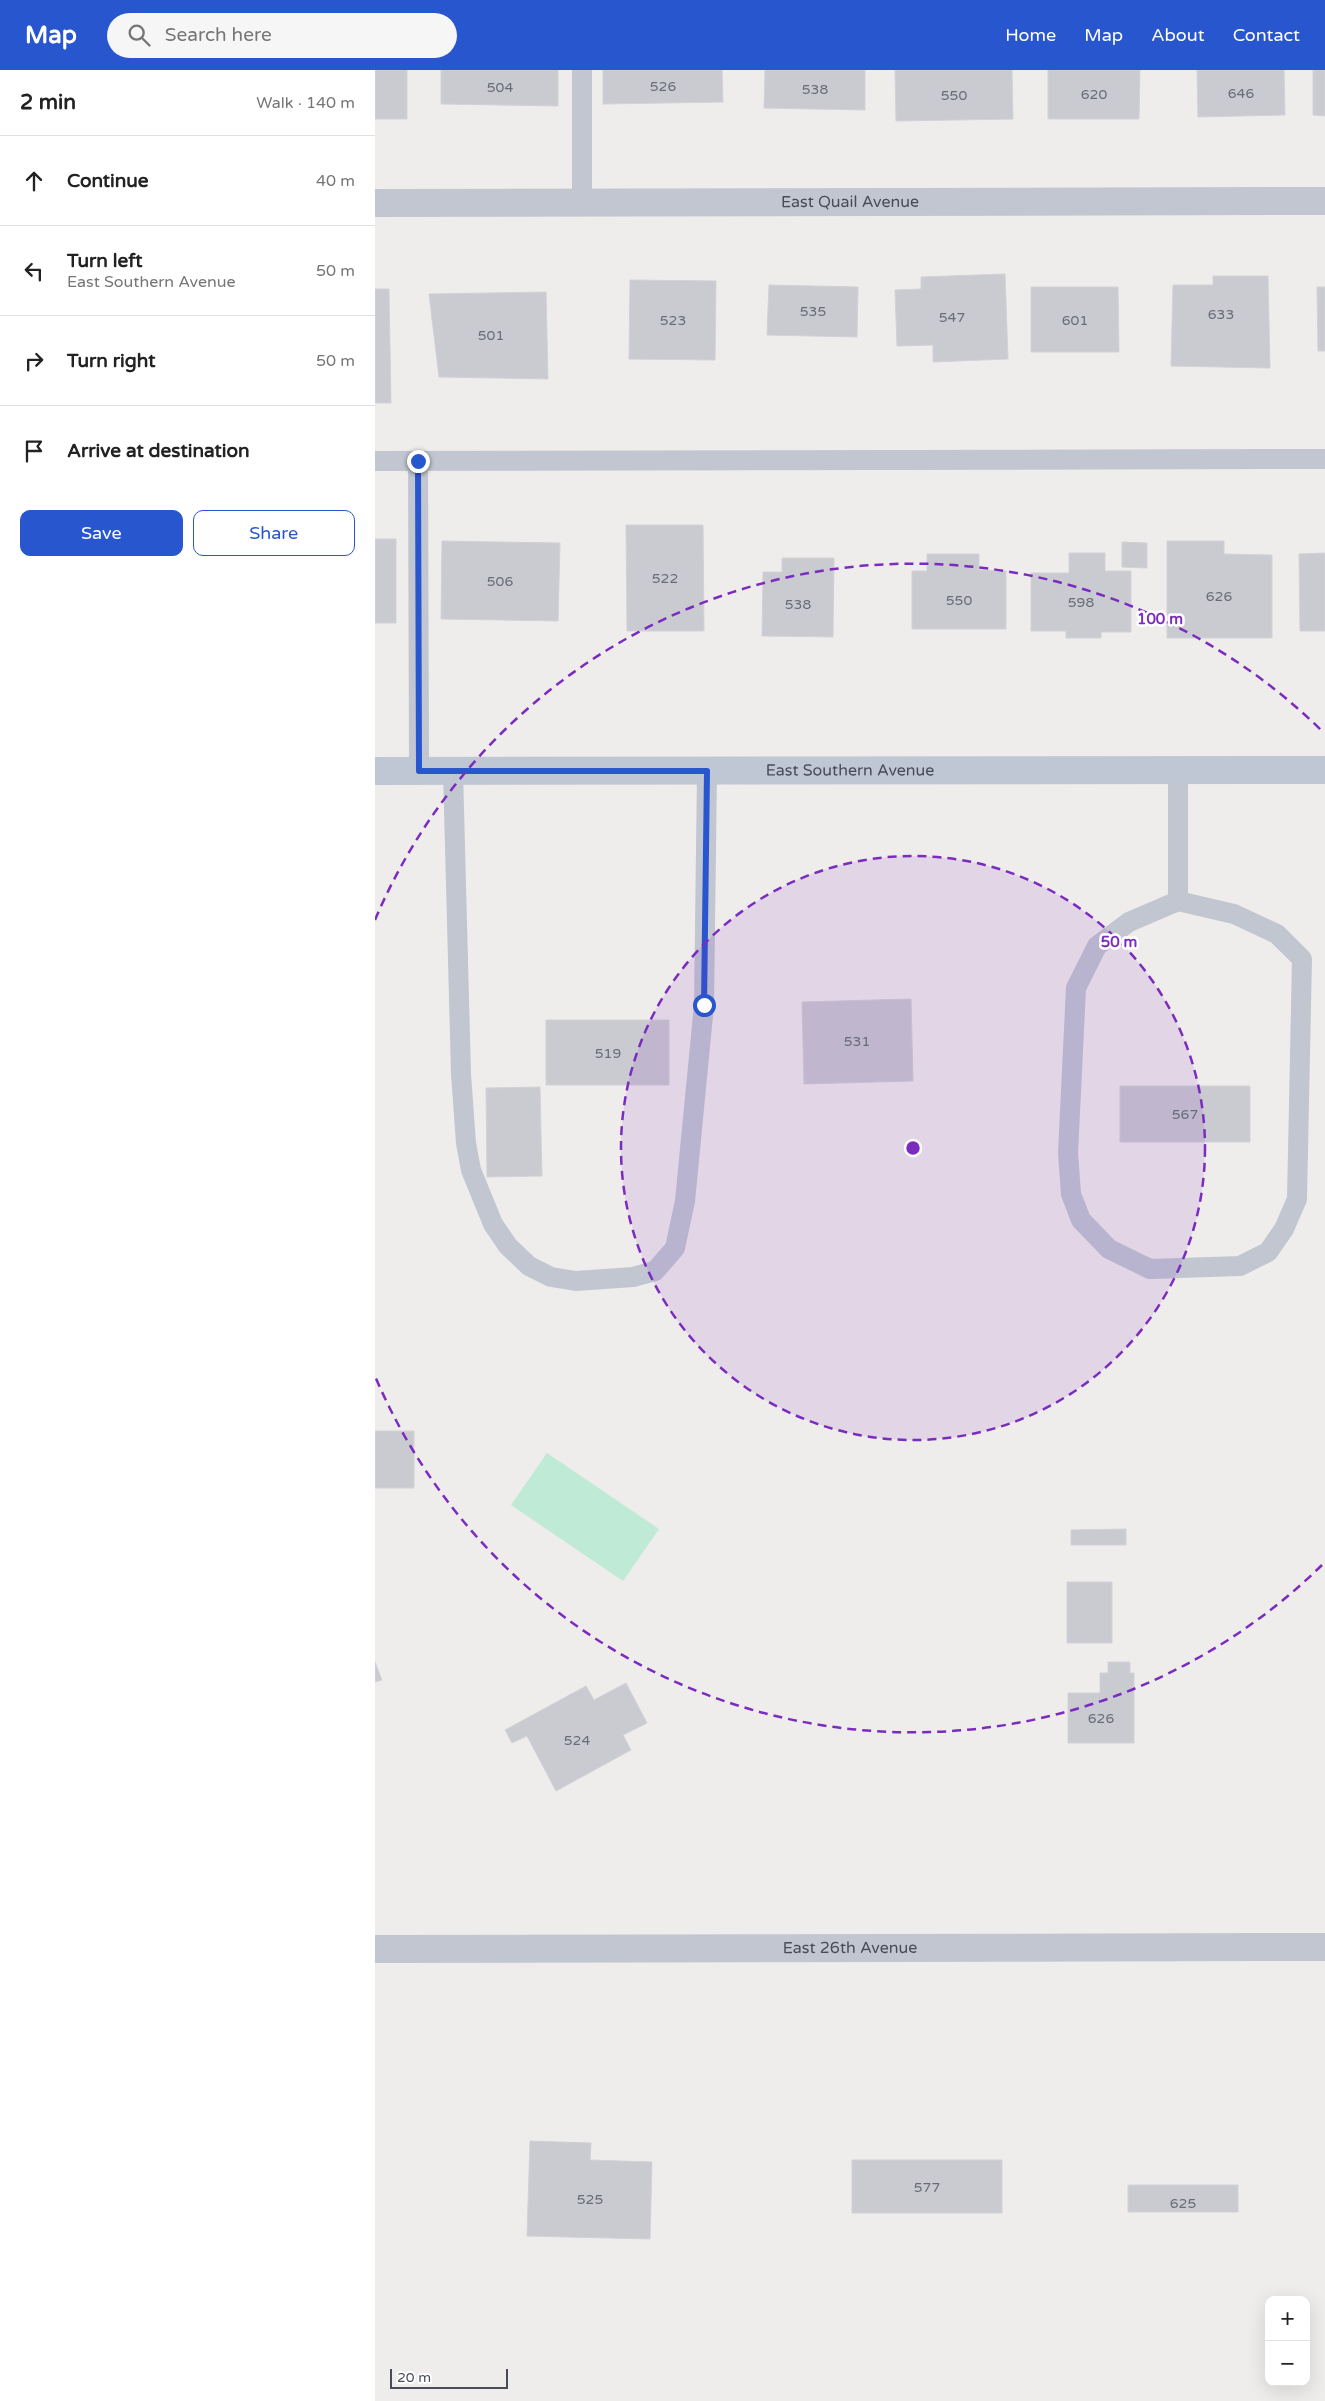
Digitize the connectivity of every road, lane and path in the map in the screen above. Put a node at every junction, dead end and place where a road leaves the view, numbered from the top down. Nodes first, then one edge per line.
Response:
1 (582, 70) edge
2 (1325, 201) edge
3 (582, 203) junction
4 (375, 204) edge
5 (1325, 459) edge
6 (375, 461) edge
7 (418, 461) junction
8 (1177, 770) junction
9 (1325, 770) edge
10 (375, 771) edge
11 (419, 771) junction
12 (453, 771) junction
13 (707, 771) junction
14 (1178, 901) junction
15 (1325, 1947) edge
16 (375, 1949) edge

1 - 3 lane
2 - 3 street, East Quail Avenue
3 - 4 street, East Quail Avenue
5 - 7 lane
6 - 7 lane
7 - 11 lane
8 - 9 main road, East Southern Avenue
8 - 13 main road, East Southern Avenue
8 - 14 lane
10 - 11 main road, East Southern Avenue
11 - 12 main road, East Southern Avenue
12 - 13 main road, East Southern Avenue
12 - 13 lane
14 - 14 lane
15 - 16 street, East 26th Avenue

